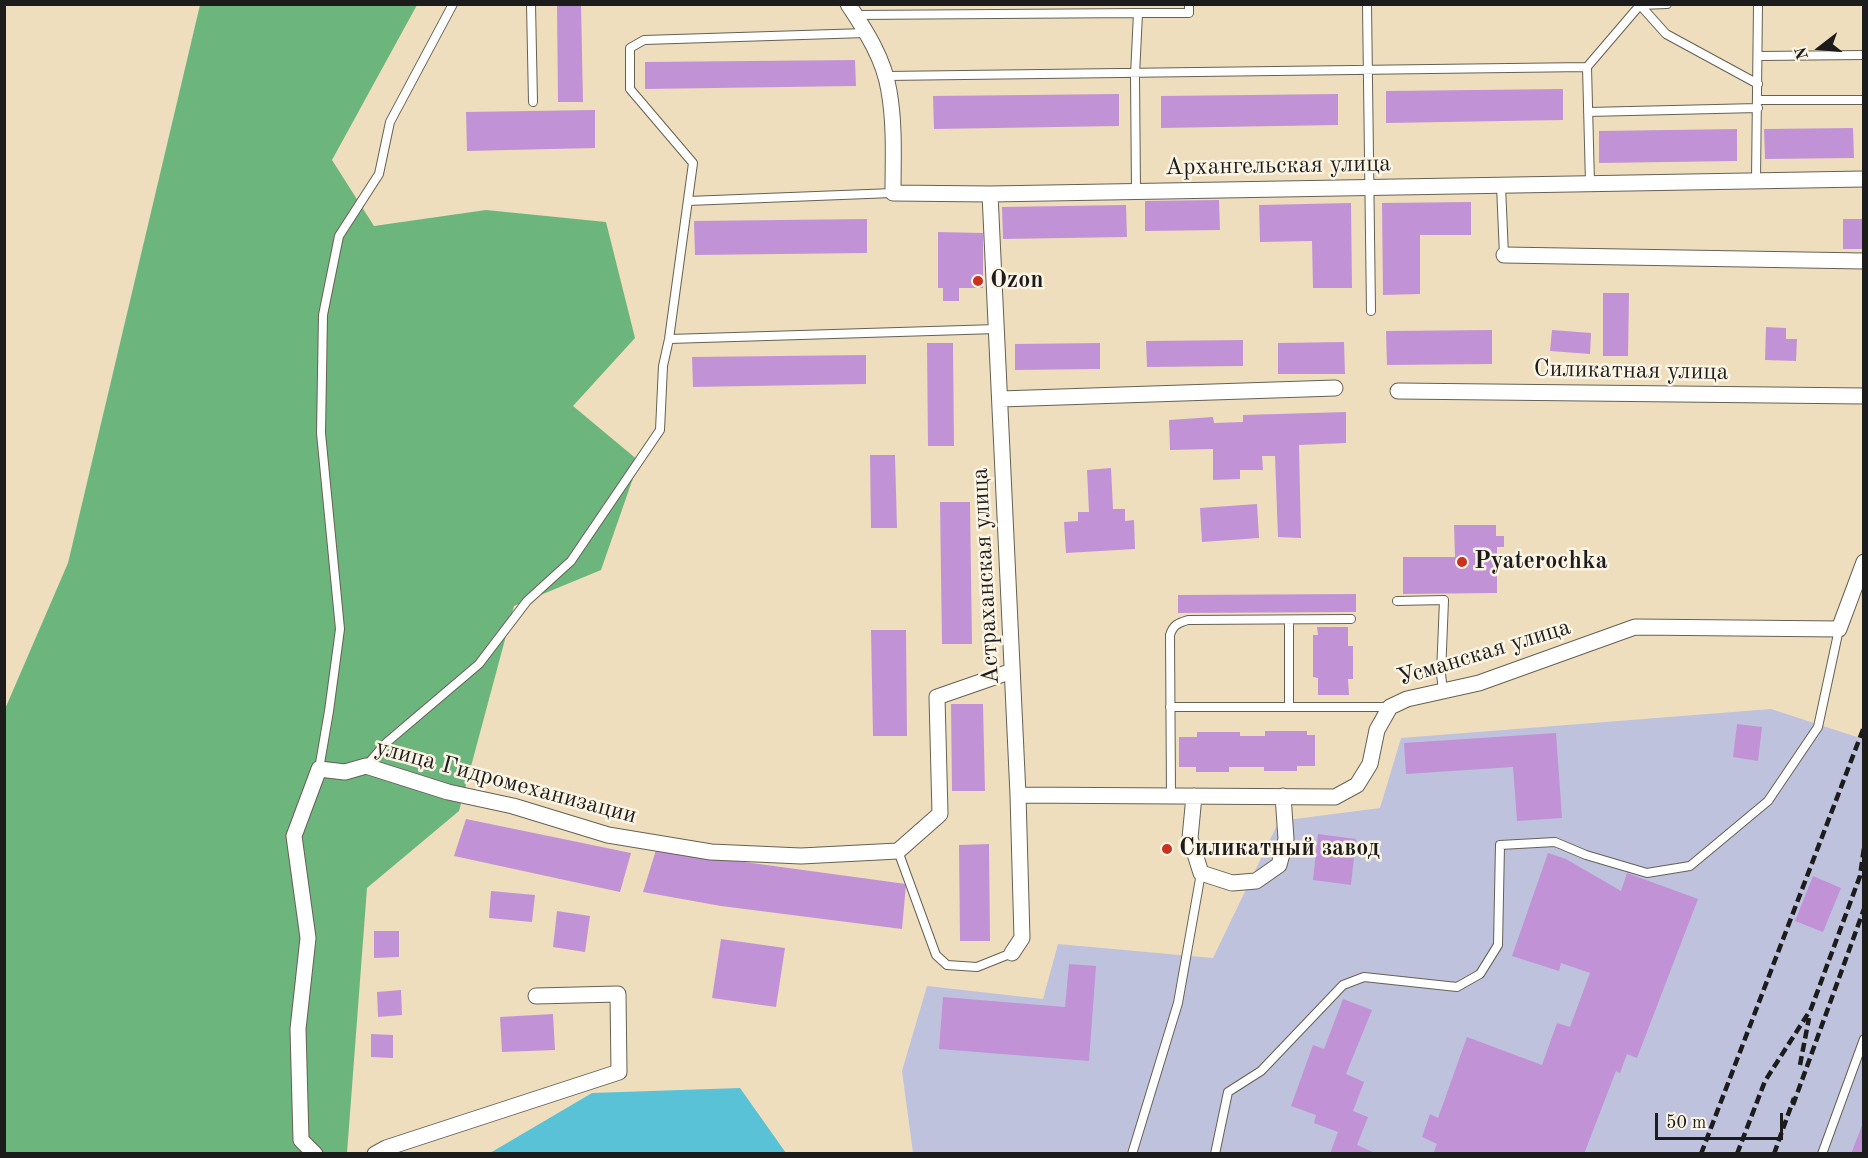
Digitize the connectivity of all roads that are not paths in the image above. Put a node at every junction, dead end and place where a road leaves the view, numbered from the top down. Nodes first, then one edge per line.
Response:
1 (453, 4) edge
2 (531, 4) edge
3 (1189, 4) edge
4 (1367, 4) edge
5 (1667, 4) edge
6 (1758, 4) edge
7 (1640, 5) edge
8 (852, 10) edge
9 (1137, 13) junction
10 (867, 33) junction
11 (1863, 55) edge
12 (1759, 56) junction
13 (1587, 67) junction
14 (1368, 70) junction
15 (1135, 73) junction
16 (885, 76) junction
17 (1758, 84) junction
18 (1863, 100) edge
19 (533, 102) dead end
20 (1758, 104) junction
21 (1588, 112) junction
22 (1863, 179) edge
23 (1756, 180) junction
24 (1590, 183) junction
25 (1501, 186) junction
26 (1369, 187) junction
27 (1136, 191) junction
28 (893, 193) junction
29 (990, 194) junction
30 (688, 201) junction
31 (1504, 255) joint
32 (1863, 261) edge
33 (1371, 311) dead end
34 (997, 329) junction
35 (669, 339) junction
36 (1335, 388) dead end
37 (1398, 391) dead end
38 (1863, 396) edge
39 (1000, 399) junction
40 (1863, 562) edge
41 (1397, 601) dead end
42 (1351, 619) dead end
43 (1288, 620) junction
44 (1839, 628) junction
45 (1012, 670) junction
46 (1443, 691) junction
47 (1390, 706) junction
48 (1289, 707) junction
49 (1170, 708) junction
50 (366, 766) junction
51 (319, 769) junction
52 (1018, 795) junction
53 (1171, 796) junction
54 (1194, 796) junction
55 (1282, 796) junction
56 (898, 851) junction
57 (1201, 873) junction
58 (1012, 953) joint
59 (536, 996) dead end
60 (1863, 1039) edge
61 (315, 1154) edge
62 (375, 1154) edge
63 (1132, 1154) edge
64 (1215, 1154) edge
65 (1822, 1154) edge

1 - 51 lane
2 - 19 lane
3 - 9 lane
4 - 14 lane
5 - 7 lane
6 - 12 lane
7 - 13 lane
7 - 17 lane
8 - 9 lane
8 - 10 street
9 - 15 lane
10 - 16 street
10 - 30 lane
11 - 12 lane
12 - 17 lane
13 - 14 lane
13 - 21 lane
14 - 15 lane
14 - 26 lane
15 - 16 lane
15 - 27 lane
16 - 28 street
17 - 20 lane
18 - 20 lane
20 - 21 lane
20 - 23 lane
21 - 24 lane
22 - 23 street, Архангельская улица
23 - 24 street, Архангельская улица
24 - 25 street, Архангельская улица
25 - 26 street, Архангельская улица
25 - 31 lane
26 - 27 street, Архангельская улица
26 - 33 lane
27 - 29 street, Архангельская улица
28 - 29 street, Архангельская улица
28 - 30 lane
29 - 34 street, Астраханская улица
30 - 35 lane
31 - 32 street
34 - 35 lane
34 - 39 street, Астраханская улица
35 - 50 lane
36 - 39 street
37 - 38 street, Силикатная улица
39 - 45 street, Астраханская улица
40 - 44 street
41 - 46 lane
42 - 43 lane
43 - 48 lane
43 - 49 lane
44 - 46 street, Усманская улица
44 - 64 lane
45 - 52 street, Астраханская улица
45 - 56 street
46 - 47 street, Усманская улица
47 - 48 lane
47 - 55 street, Усманская улица
48 - 49 lane
49 - 53 lane
50 - 51 street, улица Гидромеханизации
50 - 56 street, улица Гидромеханизации
51 - 61 street
52 - 53 street, Усманская улица
52 - 58 street, Астраханская улица
53 - 54 street, Усманская улица
54 - 55 street, Усманская улица
54 - 57 street
55 - 57 street
56 - 58 lane
57 - 63 lane
59 - 62 street
60 - 65 lane

